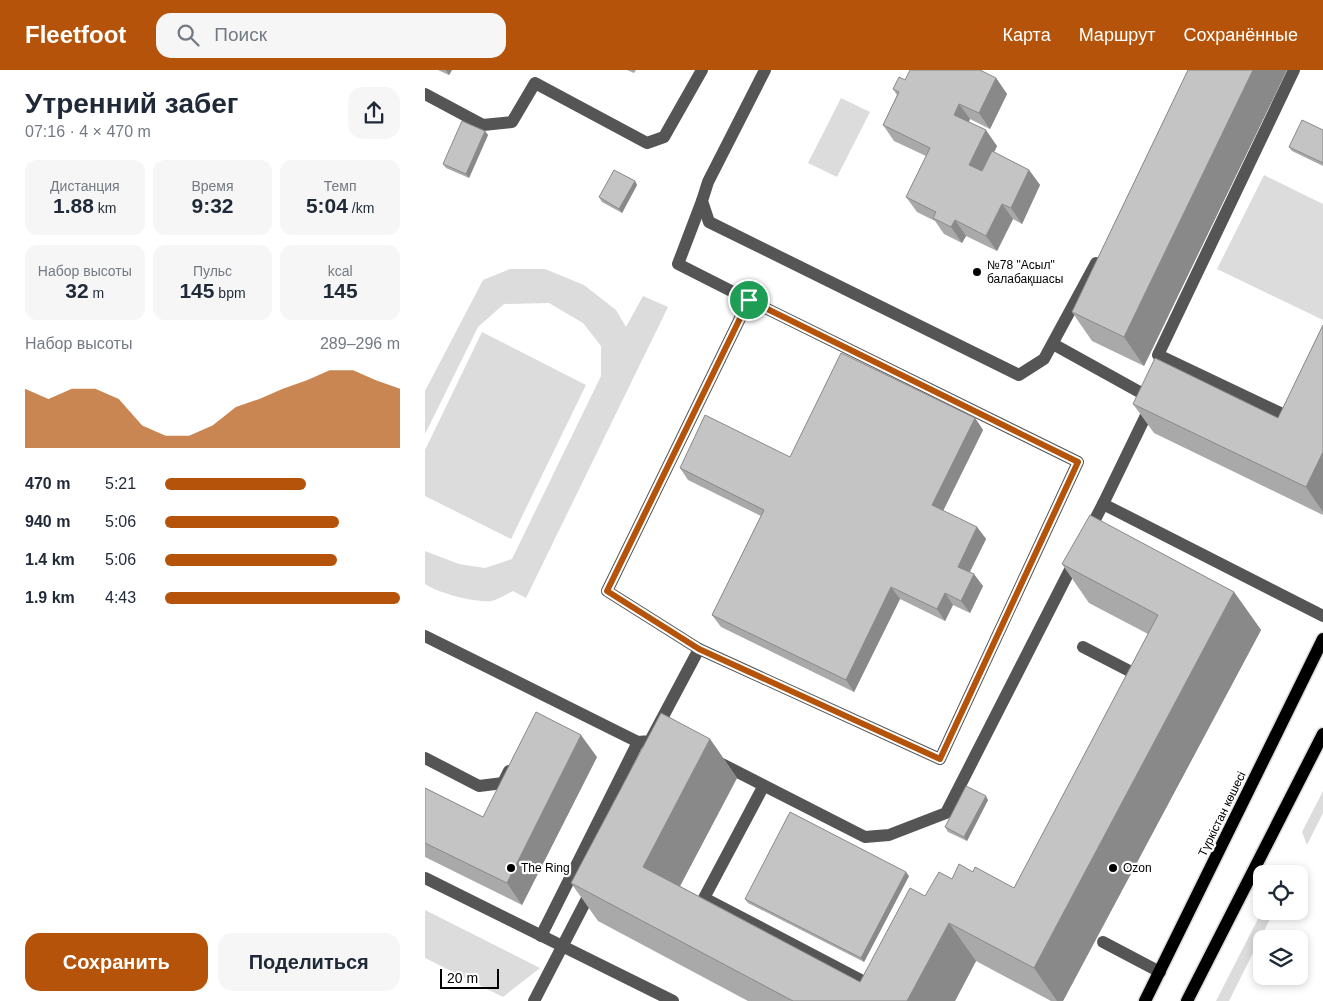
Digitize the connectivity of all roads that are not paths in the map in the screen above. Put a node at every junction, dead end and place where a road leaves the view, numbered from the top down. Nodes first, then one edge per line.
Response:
1 (702, 70) edge
2 (765, 70) edge
3 (1294, 70) edge
4 (425, 94) edge
5 (702, 201) junction
6 (1100, 256) edge
7 (749, 300) junction
8 (1053, 344) junction
9 (1161, 385) edge
10 (1154, 400) junction
11 (1301, 413) edge
12 (1103, 504) junction
13 (1323, 616) edge
14 (425, 636) edge
15 (1323, 639) edge
16 (1083, 647) dead end
17 (699, 649) junction
18 (1156, 685) edge
19 (1323, 734) edge
20 (638, 742) junction
21 (708, 756) dead end
22 (425, 758) edge
23 (514, 759) edge
24 (763, 787) junction
25 (598, 877) edge
26 (425, 878) edge
27 (541, 936) junction
28 (1103, 942) dead end
29 (562, 946) junction
30 (1160, 972) junction
31 (885, 982) edge
32 (535, 1001) edge
33 (673, 1001) edge
34 (1145, 1001) edge
35 (1187, 1001) edge

1 - 4 lane
2 - 5 lane
3 - 11 lane
5 - 7 lane
5 - 8 lane
6 - 8 lane
7 - 17 lane
7 - 17 lane
8 - 10 lane
9 - 10 lane
10 - 12 lane
12 - 13 lane
12 - 24 lane
14 - 20 lane
15 - 30 main road, Түркістан көшесі
16 - 18 lane
17 - 20 lane
19 - 35 main road
20 - 27 lane
21 - 24 lane
22 - 23 lane
24 - 31 lane
25 - 29 lane
26 - 27 lane
27 - 29 lane
28 - 30 lane
29 - 32 lane
29 - 33 lane
30 - 34 main road, Түркістан көшесі

